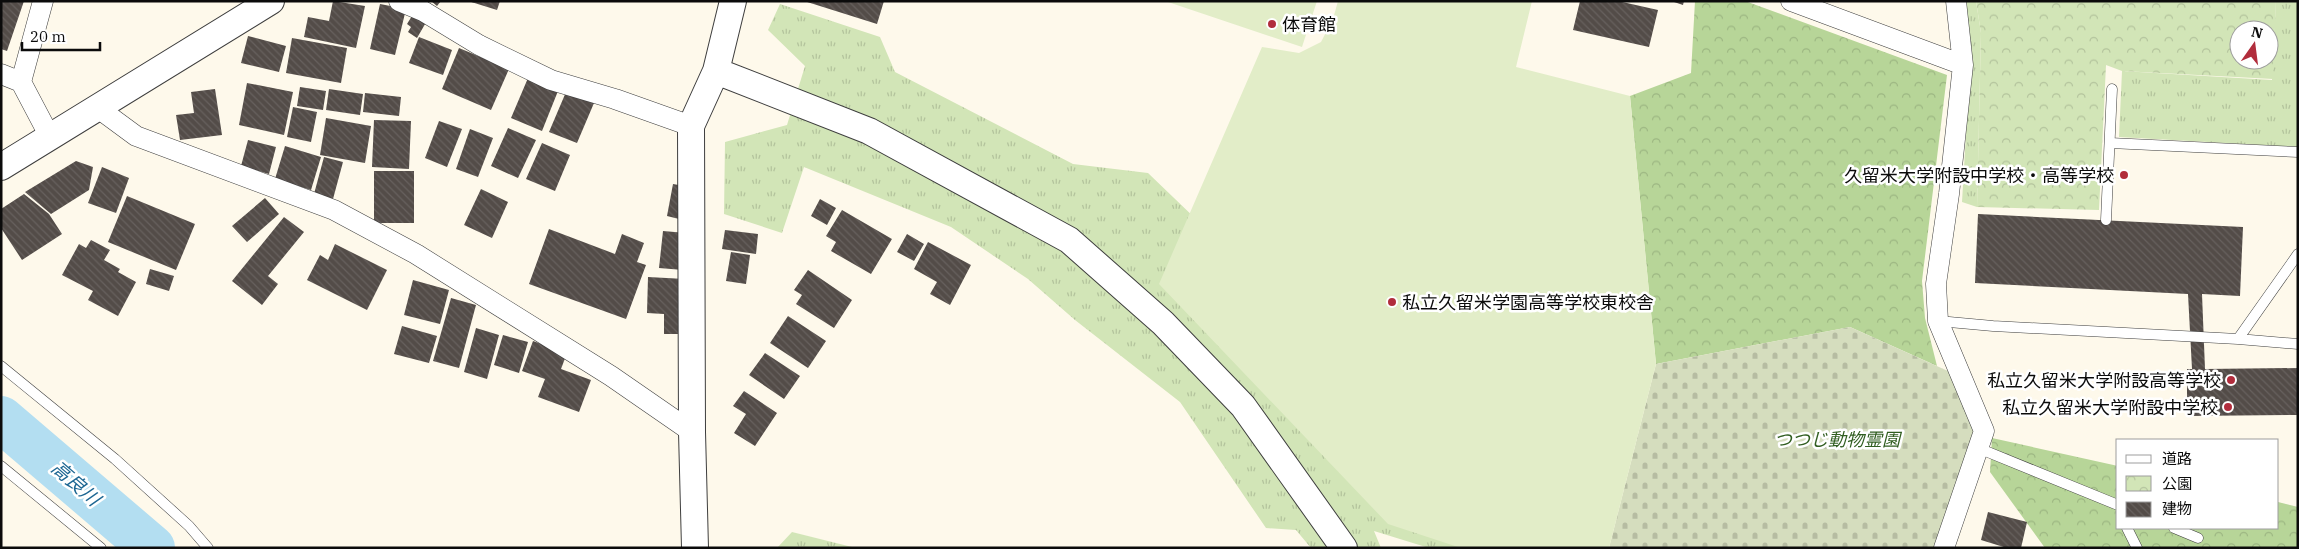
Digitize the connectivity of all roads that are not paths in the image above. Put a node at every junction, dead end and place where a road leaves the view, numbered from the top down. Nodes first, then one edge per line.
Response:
1 (43, 1) edge
2 (271, 1) edge
3 (399, 1) edge
4 (733, 1) edge
5 (1791, 1) edge
6 (1956, 1) edge
7 (1963, 65) junction
8 (716, 71) junction
9 (1, 74) edge
10 (21, 82) junction
11 (2112, 89) dead end
12 (98, 108) junction
13 (691, 126) junction
14 (50, 137) junction
15 (2110, 143) junction
16 (2298, 152) edge
17 (1, 168) edge
18 (2106, 220) dead end
19 (2298, 254) edge
20 (1938, 321) junction
21 (2238, 340) junction
22 (2298, 344) edge
23 (1, 366) edge
24 (692, 432) junction
25 (1978, 448) junction
26 (1, 466) edge
27 (2116, 506) edge
28 (2128, 529) edge
29 (2176, 529) edge
30 (2198, 538) dead end
31 (101, 548) edge
32 (208, 548) edge
33 (695, 548) edge
34 (1344, 548) edge
35 (1944, 548) edge
36 (2137, 548) edge

1 - 10 street
2 - 12 street
3 - 13 street
4 - 8 street
5 - 7 street
6 - 7 street
7 - 20 street
8 - 13 street
8 - 34 street
9 - 10 street
10 - 14 street
11 - 15 lane
12 - 14 street
12 - 24 street
13 - 24 street
14 - 17 street
15 - 16 lane
15 - 18 lane
19 - 21 lane
20 - 21 lane
20 - 25 street
21 - 22 lane
23 - 32 lane
24 - 33 street
25 - 27 lane
25 - 35 street
26 - 31 lane
28 - 36 lane
29 - 30 lane

